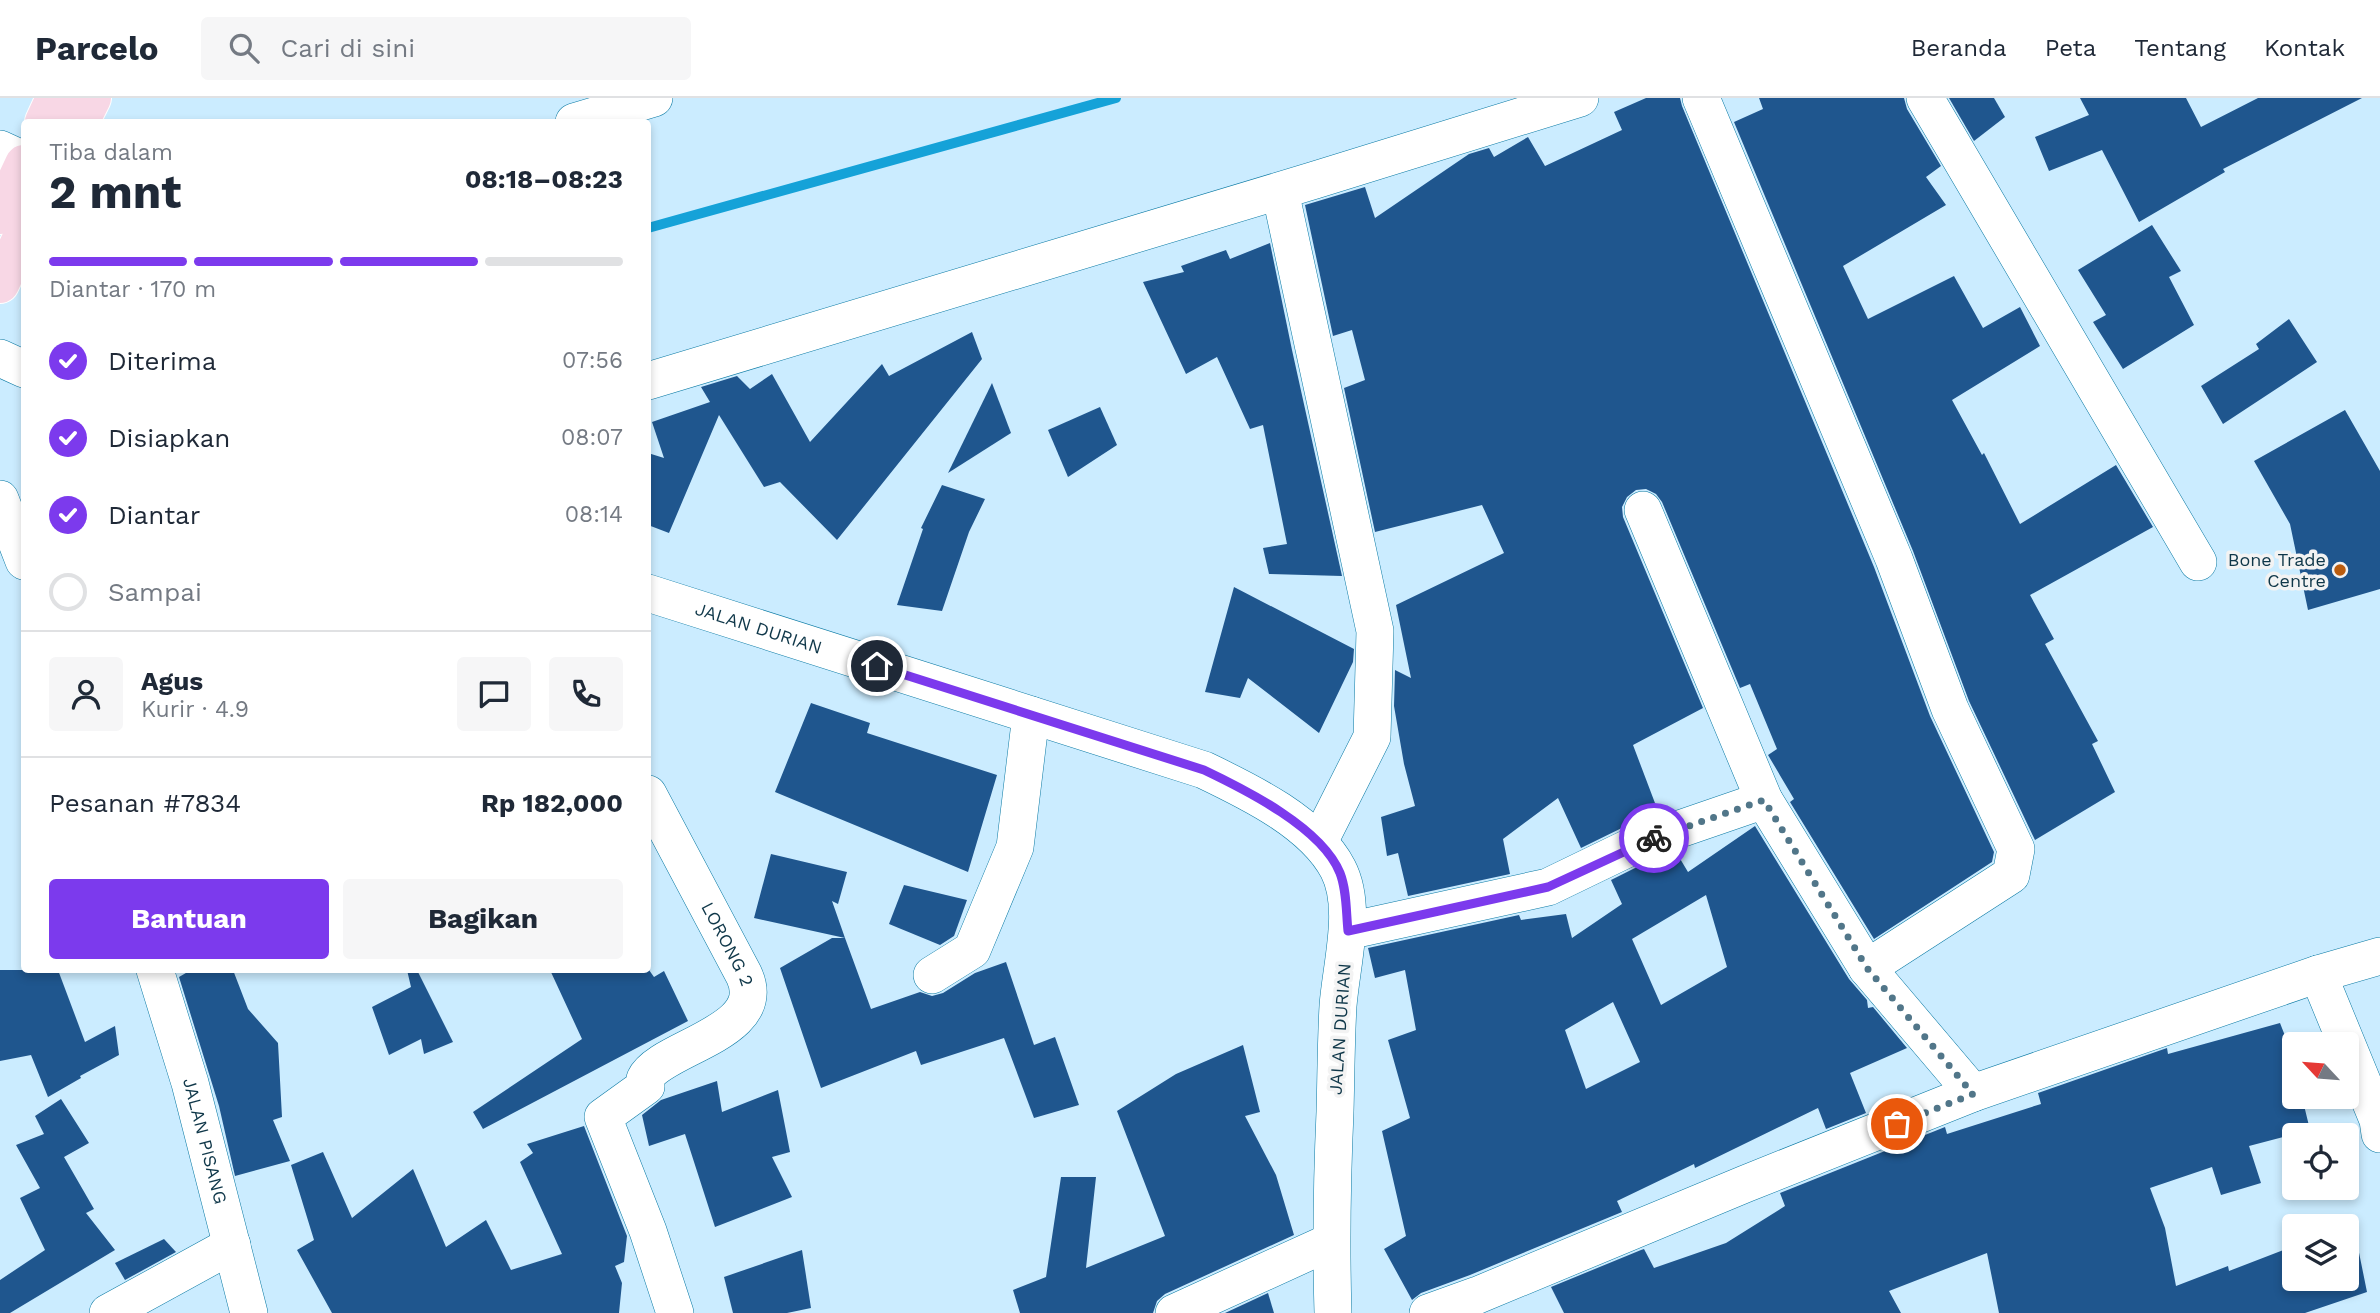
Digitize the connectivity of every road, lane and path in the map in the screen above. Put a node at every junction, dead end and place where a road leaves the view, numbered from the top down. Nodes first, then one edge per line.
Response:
1 (55, 98) edge
2 (92, 98) edge
3 (654, 98) edge
4 (1580, 98) edge
5 (1701, 98) edge
6 (1925, 98) edge
7 (45, 119) edge
8 (82, 119) edge
9 (584, 119) edge
10 (0, 149) edge
11 (15, 183) edge
12 (1280, 191) junction
13 (21, 239) edge
14 (0, 284) edge
15 (0, 358) edge
16 (21, 368) edge
17 (651, 380) edge
18 (0, 499) edge
19 (1643, 510) dead end
20 (21, 553) edge
21 (2198, 562) dead end
22 (651, 594) edge
23 (1031, 715) junction
24 (651, 800) edge
25 (1764, 800) junction
26 (1319, 842) junction
27 (1348, 931) junction
28 (2380, 956) edge
29 (1867, 968) junction
30 (156, 973) edge
31 (2318, 974) junction
32 (932, 975) dead end
33 (1973, 1094) junction
34 (2380, 1134) edge
35 (1330, 1242) junction
36 (232, 1245) junction
37 (108, 1313) edge
38 (249, 1313) edge
39 (675, 1313) edge
40 (1174, 1313) edge
41 (1333, 1313) edge
42 (1428, 1313) edge

1 - 7 main road
2 - 8 main road
3 - 9 street
4 - 12 street
5 - 29 street
6 - 21 street
10 - 11 street
12 - 17 street
12 - 26 street
13 - 14 main road
15 - 16 street
18 - 20 street
19 - 25 street
22 - 23 street, JALAN DURIAN
23 - 26 street, JALAN DURIAN
23 - 32 street
24 - 39 street, LORONG 2
25 - 27 street
25 - 29 street
26 - 27 street, JALAN DURIAN
27 - 35 street, JALAN DURIAN
28 - 31 street
29 - 33 street
30 - 36 street, JALAN PISANG
31 - 33 street
31 - 34 street
33 - 42 street
35 - 40 street
35 - 41 street, JALAN DURIAN
36 - 37 street
36 - 38 street, JALAN PISANG

